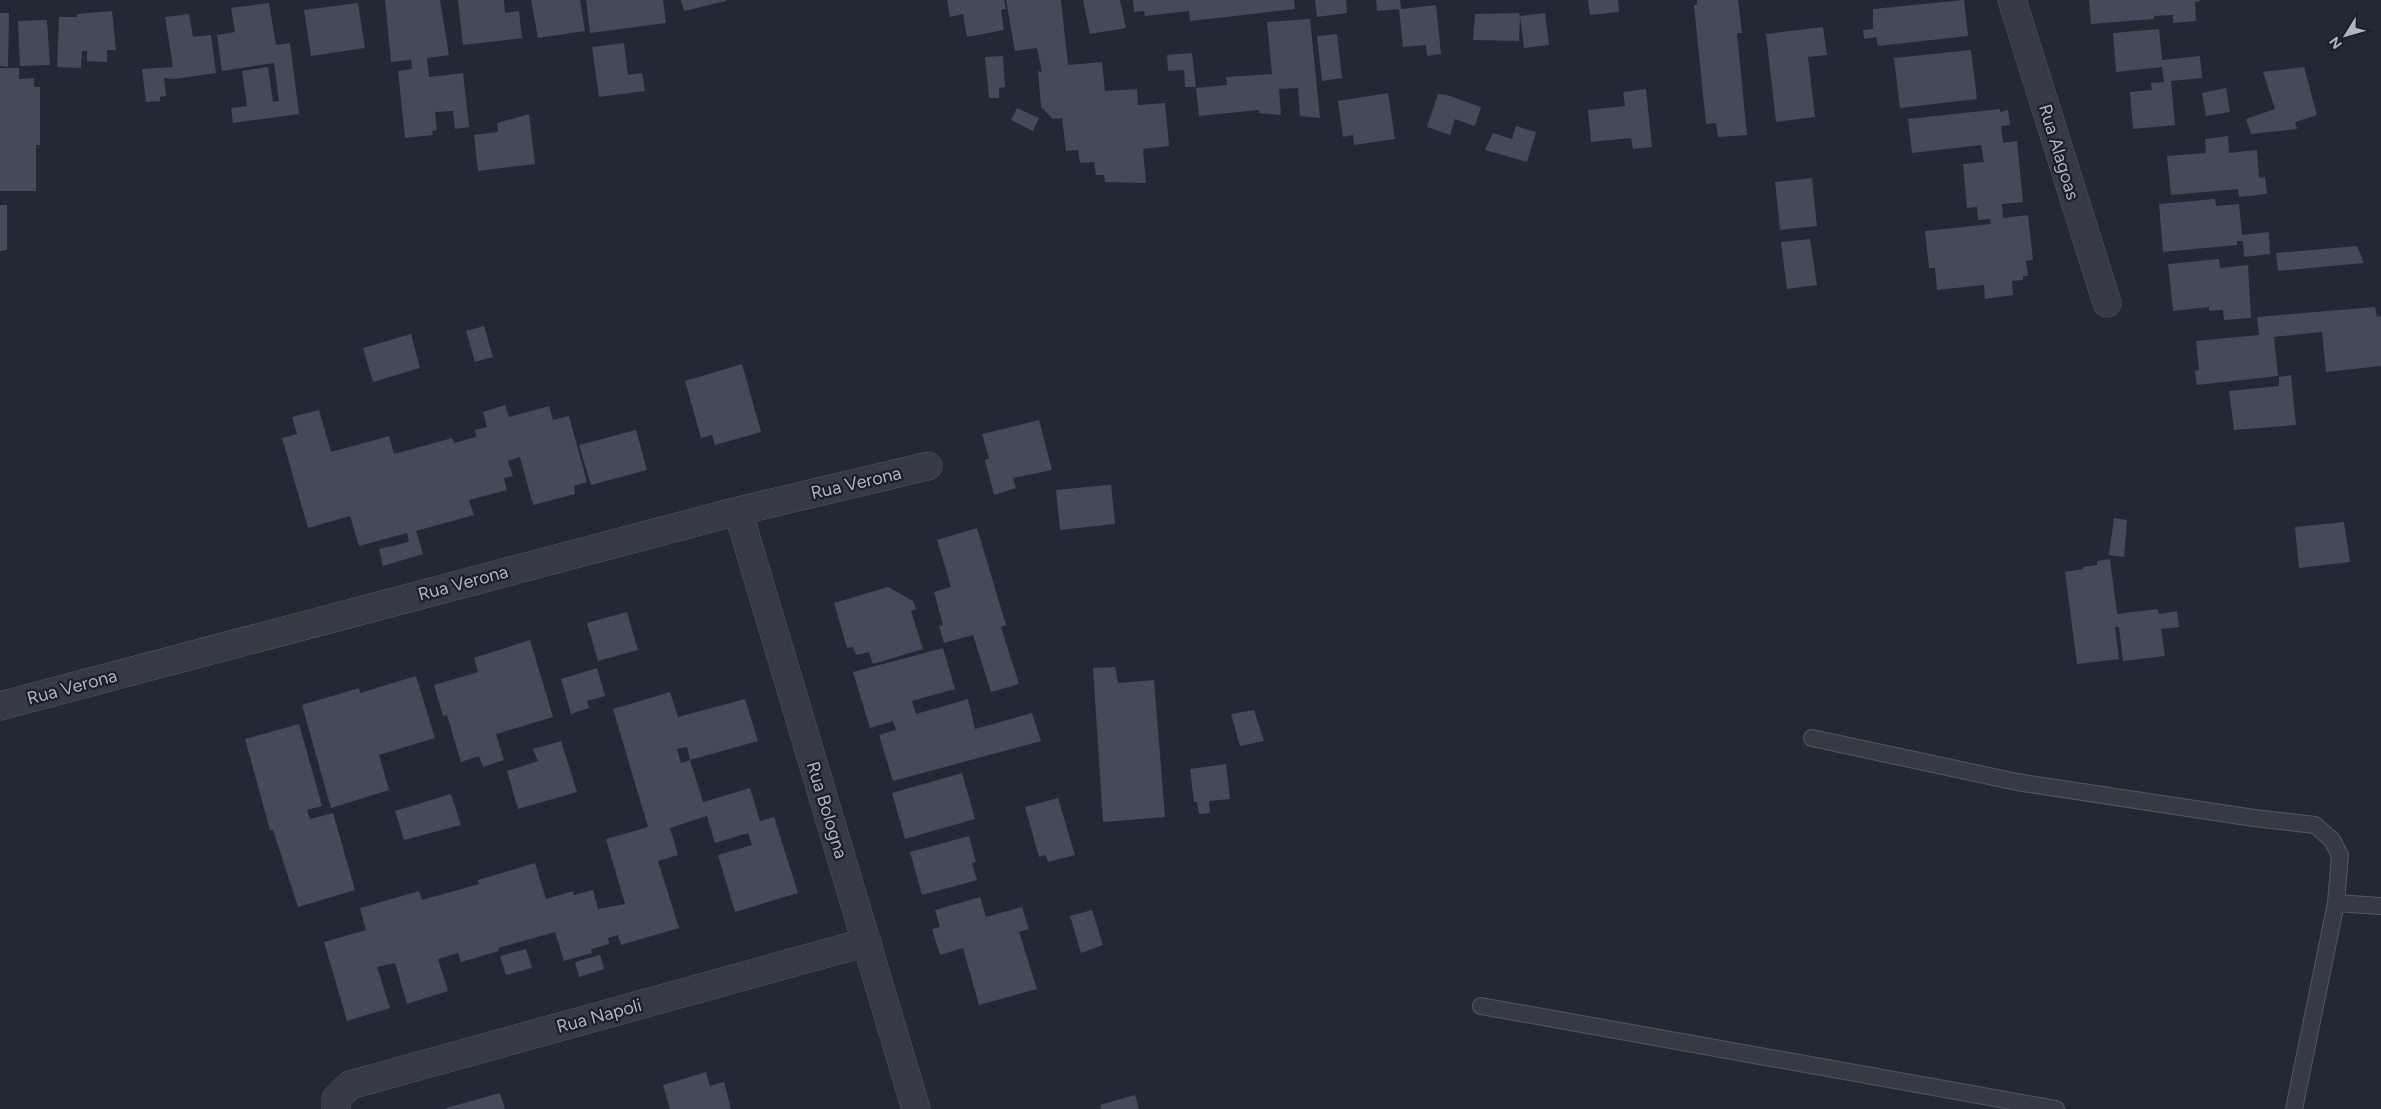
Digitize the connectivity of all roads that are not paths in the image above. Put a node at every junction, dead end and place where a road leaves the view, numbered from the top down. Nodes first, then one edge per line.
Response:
1 (2012, 0) edge
2 (2107, 303) dead end
3 (928, 466) dead end
4 (738, 511) junction
5 (0, 706) edge
6 (1812, 738) dead end
7 (2336, 903) junction
8 (2381, 906) edge
9 (867, 942) junction
10 (1481, 1006) dead end
11 (336, 1104) edge
12 (916, 1109) edge
13 (2056, 1109) edge
14 (2294, 1109) edge

1 - 2 street, Rua Alagoas
3 - 4 street, Rua Verona
4 - 5 street, Rua Verona
4 - 9 street, Rua Bologna
6 - 7 lane
7 - 8 lane
7 - 14 lane
9 - 11 street, Rua Napoli
9 - 12 street, Rua Bologna
10 - 13 lane

